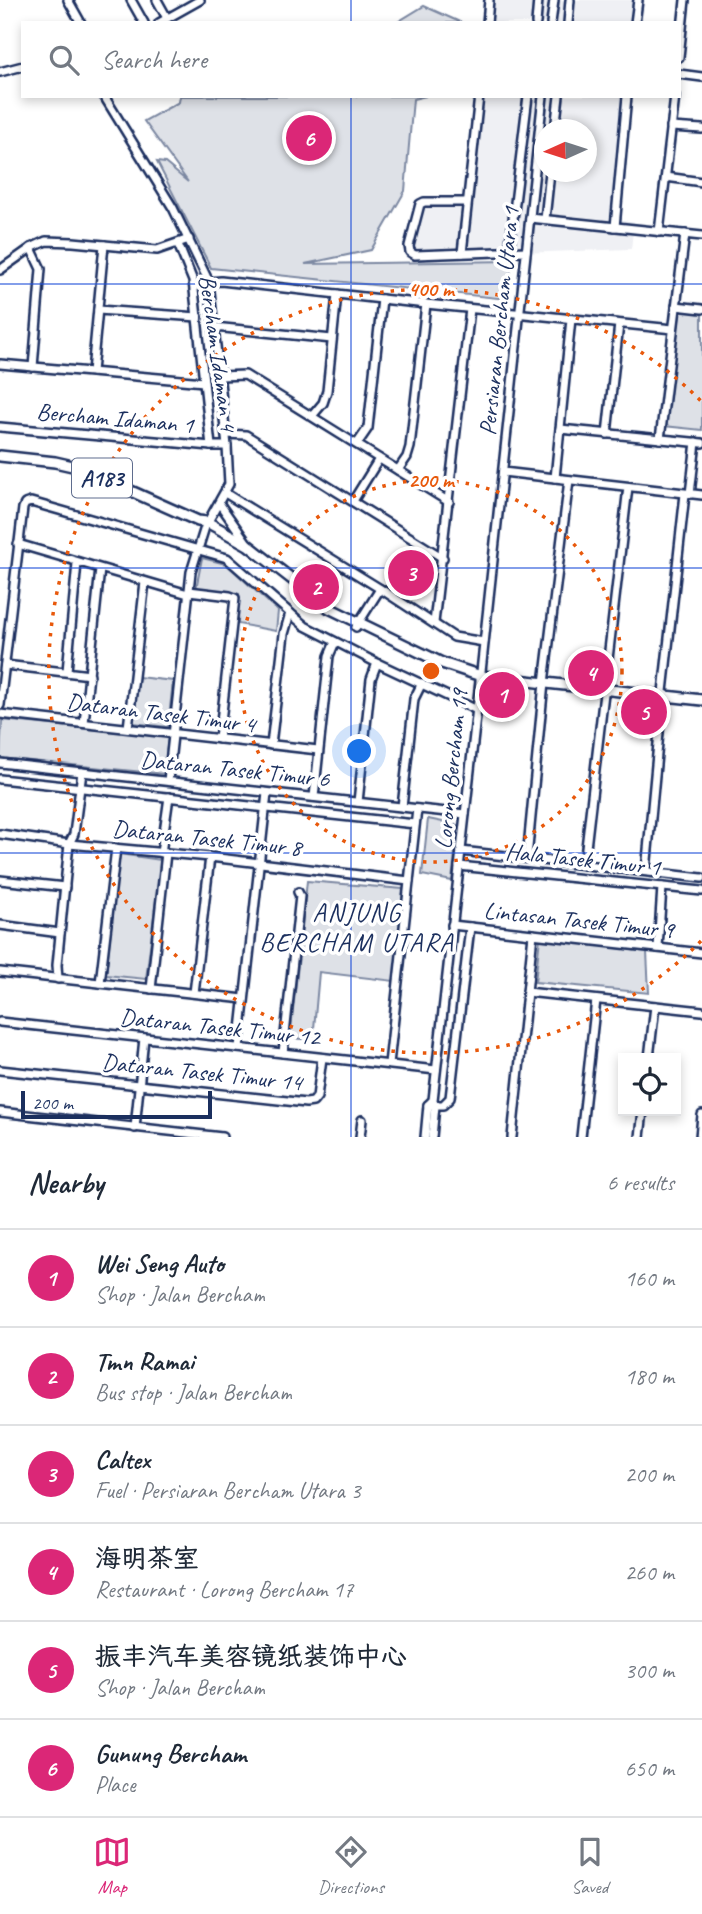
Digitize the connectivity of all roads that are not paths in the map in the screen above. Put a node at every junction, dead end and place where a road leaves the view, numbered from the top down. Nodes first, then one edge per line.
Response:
1 (68, 0) edge
2 (131, 0) edge
3 (157, 0) edge
4 (200, 0) edge
5 (489, 0) edge
6 (538, 0) edge
7 (554, 0) edge
8 (570, 0) edge
9 (638, 0) edge
10 (685, 0) edge
11 (189, 3) edge
12 (167, 18) junction
13 (80, 21) edge
14 (143, 21) edge
15 (162, 21) edge
16 (487, 21) edge
17 (536, 21) edge
18 (551, 21) edge
19 (568, 21) edge
20 (635, 21) edge
21 (681, 38) edge
22 (21, 66) edge
23 (0, 72) edge
24 (681, 74) edge
25 (702, 76) edge
26 (105, 98) edge
27 (479, 98) edge
28 (527, 98) edge
29 (543, 98) edge
30 (559, 98) edge
31 (627, 98) edge
32 (675, 98) edge
33 (556, 119) edge
34 (671, 127) junction
35 (702, 129) edge
36 (666, 177) junction
37 (549, 182) edge
38 (702, 182) edge
39 (467, 202) junction
40 (530, 218) junction
41 (545, 219) junction
42 (615, 227) junction
43 (659, 232) junction
44 (685, 234) junction
45 (702, 236) edge
46 (189, 239) junction
47 (178, 244) junction
48 (104, 245) junction
49 (32, 248) junction
50 (526, 251) junction
51 (509, 252) junction
52 (463, 253) junction
53 (0, 270) edge
54 (209, 282) junction
55 (337, 294) junction
56 (382, 299) junction
57 (426, 304) junction
58 (676, 306) junction
59 (470, 309) junction
60 (702, 309) edge
61 (98, 310) junction
62 (519, 314) junction
63 (198, 317) junction
64 (571, 319) junction
65 (619, 324) junction
66 (214, 327) junction
67 (673, 329) junction
68 (332, 339) junction
69 (0, 364) edge
70 (33, 367) junction
71 (92, 372) junction
72 (220, 376) junction
73 (205, 382) junction
74 (312, 416) junction
75 (0, 427) edge
76 (560, 429) junction
77 (226, 434) junction
78 (607, 434) junction
79 (660, 439) junction
80 (699, 443) edge
81 (357, 444) junction
82 (211, 446) junction
83 (227, 446) junction
84 (0, 456) edge
85 (379, 459) junction
86 (398, 470) junction
87 (503, 472) junction
88 (555, 478) junction
89 (569, 480) junction
90 (628, 487) junction
91 (225, 493) junction
92 (688, 494) junction
93 (702, 495) edge
94 (353, 502) junction
95 (449, 502) junction
96 (219, 503) junction
97 (203, 523) junction
98 (19, 544) junction
99 (248, 545) junction
100 (197, 550) junction
101 (443, 558) junction
102 (77, 563) junction
103 (100, 569) junction
104 (145, 582) junction
105 (380, 589) junction
106 (189, 592) junction
107 (290, 613) junction
108 (434, 623) junction
109 (357, 625) junction
110 (335, 642) junction
111 (484, 642) junction
112 (377, 663) junction
113 (5, 665) junction
114 (67, 671) junction
115 (90, 675) junction
116 (480, 679) junction
117 (422, 683) junction
118 (544, 686) junction
119 (604, 692) junction
120 (662, 699) junction
121 (702, 703) edge
122 (0, 705) edge
123 (477, 710) junction
124 (0, 714) edge
125 (84, 723) junction
126 (128, 728) junction
127 (173, 733) junction
128 (219, 739) junction
129 (271, 745) junction
130 (318, 750) junction
131 (0, 763) edge
132 (82, 772) junction
133 (0, 779) edge
134 (168, 781) junction
135 (80, 786) junction
136 (267, 793) junction
137 (169, 797) junction
138 (314, 797) junction
139 (358, 802) junction
140 (402, 807) junction
141 (265, 808) junction
142 (417, 809) junction
143 (465, 814) junction
144 (415, 824) junction
145 (0, 834) edge
146 (69, 844) junction
147 (116, 848) junction
148 (461, 851) junction
149 (163, 853) junction
150 (210, 858) junction
151 (527, 858) junction
152 (259, 863) junction
153 (584, 864) junction
154 (459, 866) junction
155 (646, 871) junction
156 (702, 878) edge
157 (0, 880) edge
158 (409, 881) junction
159 (65, 887) junction
160 (662, 887) junction
161 (702, 891) edge
162 (298, 892) dead end
163 (0, 925) edge
164 (452, 925) junction
165 (470, 927) junction
166 (60, 933) junction
167 (533, 934) junction
168 (658, 948) junction
169 (702, 953) edge
170 (0, 972) edge
171 (58, 979) junction
172 (100, 983) junction
173 (150, 989) junction
174 (527, 992) junction
175 (194, 993) junction
176 (244, 999) junction
177 (596, 1000) junction
178 (655, 1006) junction
179 (702, 1011) edge
180 (0, 1022) edge
181 (144, 1038) junction
182 (239, 1048) junction
183 (283, 1053) junction
184 (650, 1053) edge
185 (322, 1058) junction
186 (390, 1064) junction
187 (0, 1070) edge
188 (436, 1070) junction
189 (139, 1086) junction
190 (432, 1104) junction
191 (0, 1112) edge
192 (702, 1115) edge
193 (642, 1116) edge
194 (362, 1121) dead end
195 (135, 1128) junction
196 (222, 1137) edge
197 (360, 1137) edge
198 (425, 1137) edge
199 (432, 1137) edge
200 (512, 1137) edge
201 (581, 1137) edge
202 (640, 1137) edge
203 (700, 1137) edge

1 - 13 street
2 - 14 street
3 - 12 street
4 - 11 street
5 - 16 street
6 - 17 street
7 - 18 street
8 - 19 street
9 - 20 street
10 - 21 street
11 - 12 street
12 - 15 street
22 - 23 street
24 - 25 street
26 - 46 street
27 - 39 street
28 - 51 street
29 - 40 street, Persiaran Bercham Utara 1
30 - 33 street
31 - 42 street
32 - 34 street
34 - 35 street
34 - 36 street
36 - 38 street
36 - 43 street
37 - 41 street
39 - 52 street
39 - 52 street
40 - 41 street
40 - 50 street, Persiaran Bercham Utara 1
41 - 42 street
42 - 43 street
43 - 44 street
44 - 45 street
44 - 58 street
46 - 47 street
46 - 54 street
47 - 48 street, Bercham Idaman 4
47 - 63 street, Bercham Idaman 4
48 - 49 street, Bercham Idaman 4
48 - 61 street
49 - 53 street, Bercham Idaman 4
49 - 70 street
50 - 51 street
50 - 62 street, Persiaran Bercham Utara 1
51 - 52 street
54 - 55 street
54 - 66 street
55 - 56 street
55 - 68 street
56 - 57 street
56 - 81 street
57 - 59 street
57 - 86 street
58 - 60 street
58 - 67 street
59 - 62 street
59 - 95 street
61 - 63 street
61 - 71 street
62 - 64 street
62 - 87 street, Persiaran Bercham Utara 1
63 - 73 street, Bercham Idaman 4
64 - 65 street
64 - 76 street
65 - 67 street
65 - 78 street
66 - 68 street
66 - 72 street
67 - 79 street
68 - 74 street
69 - 70 street
70 - 71 street
71 - 73 street
72 - 74 street
72 - 77 street
73 - 82 street, Bercham Idaman 4
74 - 81 street
75 - 82 street, Bercham Idaman 1
76 - 78 street
76 - 88 street
77 - 83 street
77 - 94 street
78 - 79 street
79 - 80 street
80 - 92 street
81 - 85 street
82 - 83 street, Bercham Idaman 1
83 - 91 street
84 - 97 main road, A183
85 - 86 street
85 - 94 street
86 - 95 street
87 - 88 street
87 - 111 street, Persiaran Bercham Utara 1
88 - 89 street
89 - 90 street
89 - 118 street
90 - 92 street
90 - 119 street
91 - 96 street
91 - 105 street
92 - 93 street
92 - 120 street
94 - 101 street
95 - 101 street
96 - 97 street
96 - 99 street
97 - 99 main road, A183
97 - 100 street
97 - 109 main road, A183
98 - 100 street
98 - 102 street
98 - 113 street
99 - 109 main road, A183
100 - 106 street
100 - 107 street
101 - 108 street
102 - 103 street
102 - 114 street
103 - 104 street
103 - 115 street
104 - 106 street
104 - 126 street
105 - 108 street
105 - 109 street
106 - 127 street
106 - 128 street
107 - 110 street
107 - 129 street
108 - 111 street
109 - 116 main road, A183
110 - 112 street
110 - 130 street
111 - 116 street, Persiaran Bercham Utara 1
112 - 117 street
112 - 139 street
113 - 114 street
113 - 122 street
114 - 115 street
115 - 125 street
116 - 118 main road, A183
116 - 123 street, Lorong Bercham 19
117 - 123 street
117 - 140 street
118 - 119 main road, A183
118 - 151 street
119 - 120 main road, A183
119 - 153 street
120 - 121 main road, A183
120 - 155 street
123 - 143 street, Lorong Bercham 19
124 - 125 street, Dataran Tasek Timur 4
125 - 126 street, Dataran Tasek Timur 4
126 - 127 street, Dataran Tasek Timur 4
127 - 128 street, Dataran Tasek Timur 4
127 - 134 street
128 - 129 street, Dataran Tasek Timur 4
129 - 130 street, Dataran Tasek Timur 4
130 - 138 street
131 - 132 street, Dataran Tasek Timur 6
132 - 134 street, Dataran Tasek Timur 6
132 - 135 street
133 - 135 street, Dataran Tasek Timur 6
134 - 136 street, Dataran Tasek Timur 6
135 - 137 street, Dataran Tasek Timur 6
135 - 146 street
136 - 138 street, Dataran Tasek Timur 6
136 - 141 street
137 - 141 street, Dataran Tasek Timur 6
137 - 149 street
138 - 139 street, Dataran Tasek Timur 6
139 - 140 street, Dataran Tasek Timur 6
140 - 142 street, Dataran Tasek Timur 6
141 - 144 street, Dataran Tasek Timur 6
141 - 152 street
142 - 143 street, Dataran Tasek Timur 6
142 - 144 street
143 - 148 street, Lorong Bercham 19
144 - 158 street
145 - 146 street, Dataran Tasek Timur 8
146 - 147 street, Dataran Tasek Timur 8
146 - 159 street
147 - 149 street, Dataran Tasek Timur 8
147 - 172 street
148 - 151 street
148 - 154 street, Lorong Bercham 19
149 - 150 street, Dataran Tasek Timur 8
149 - 173 street
150 - 152 street, Dataran Tasek Timur 8
150 - 175 street
151 - 153 street
152 - 158 street, Dataran Tasek Timur 8
152 - 176 street
153 - 155 street
154 - 160 street, Hala Tasek Timur 1
154 - 164 street, Lorong Bercham 19
155 - 156 street
157 - 159 street
158 - 186 street
159 - 166 street
160 - 161 street, Hala Tasek Timur 1
160 - 168 street
162 - 183 street
163 - 166 street
164 - 165 street, Lintasan Tasek Timur 9
164 - 188 street, Lorong Bercham 19
165 - 167 street, Lintasan Tasek Timur 9
165 - 190 street
166 - 171 street
167 - 168 street, Lintasan Tasek Timur 9
167 - 174 street
168 - 169 street, Lintasan Tasek Timur 9
170 - 171 street
171 - 172 street
172 - 173 street
173 - 175 street
174 - 177 street
174 - 200 street
175 - 176 street
176 - 182 street
177 - 178 street
177 - 201 street
178 - 179 street
178 - 184 street
180 - 181 street, Dataran Tasek Timur 12
181 - 182 street, Dataran Tasek Timur 12
181 - 189 street
182 - 183 street, Dataran Tasek Timur 12
183 - 185 street, Dataran Tasek Timur 12
185 - 186 street, Dataran Tasek Timur 12
185 - 189 street, Dataran Tasek Timur 14
186 - 188 street, Dataran Tasek Timur 12
187 - 189 street, Dataran Tasek Timur 14
188 - 190 street, Lorong Bercham 19
189 - 195 street
190 - 198 street
190 - 199 street
191 - 195 street
192 - 203 street
193 - 202 street
194 - 197 street
195 - 196 street

